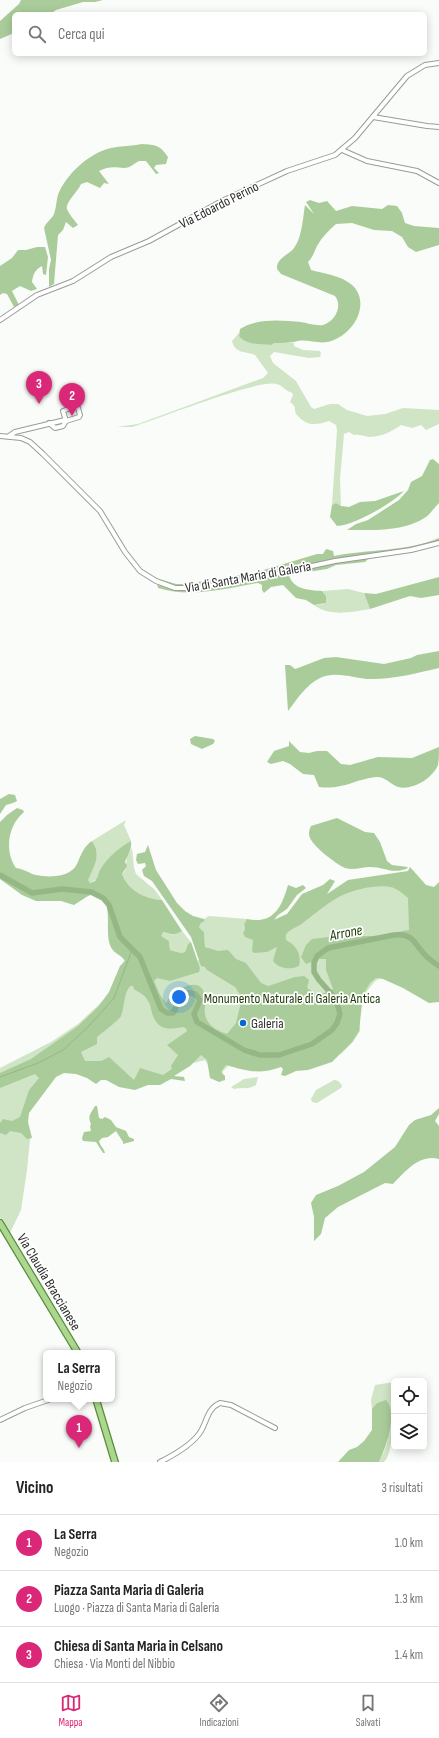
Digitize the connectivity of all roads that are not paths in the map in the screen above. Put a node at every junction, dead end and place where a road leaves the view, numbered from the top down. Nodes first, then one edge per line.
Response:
1 (439, 63) edge
2 (373, 117) junction
3 (439, 127) edge
4 (342, 150) junction
5 (439, 183) edge
6 (0, 320) edge
7 (65, 420) dead end
8 (0, 436) edge
9 (9, 436) junction
10 (439, 544) edge
11 (0, 1223) edge
12 (76, 1350) edge
13 (43, 1402) edge
14 (97, 1402) edge
15 (0, 1420) edge
16 (275, 1428) dead end
17 (115, 1462) edge
18 (160, 1462) edge

1 - 2 street, Via Edoardo Perino
2 - 3 street
2 - 4 street, Via Edoardo Perino
4 - 5 street
4 - 6 street, Via Edoardo Perino
7 - 9 street
8 - 9 street, Via di Santa Maria di Galeria
9 - 10 street, Via di Santa Maria di Galeria
11 - 12 main road, Via Claudia Braccianese
13 - 15 street
14 - 17 main road
16 - 18 street

